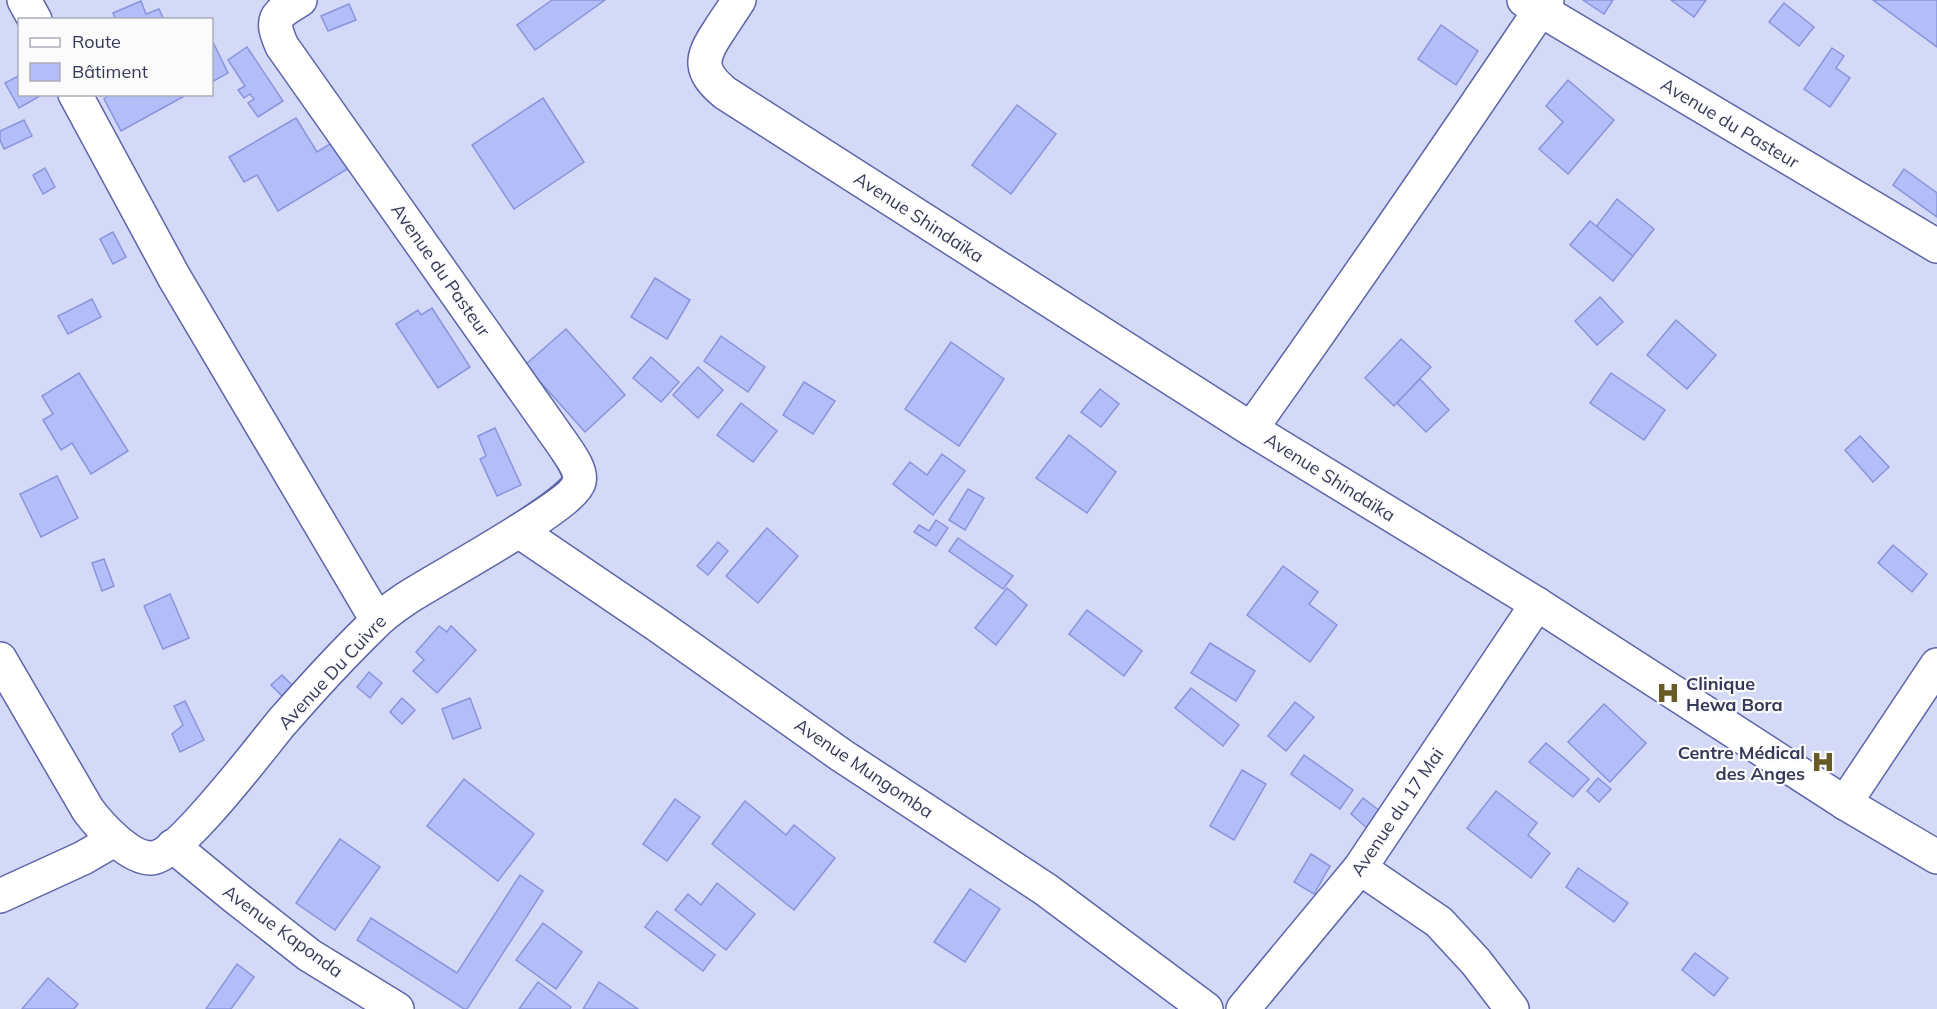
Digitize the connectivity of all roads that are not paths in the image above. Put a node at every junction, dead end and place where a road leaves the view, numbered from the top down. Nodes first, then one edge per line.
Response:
1 (24, 0) edge
2 (300, 0) edge
3 (739, 0) edge
4 (1537, 3) edge
5 (33, 18) edge
6 (76, 96) edge
7 (1937, 246) edge
8 (1251, 429) junction
9 (519, 531) junction
10 (1537, 604) junction
11 (377, 620) junction
12 (0, 658) edge
13 (1937, 665) edge
14 (1845, 803) junction
15 (114, 840) junction
16 (173, 846) junction
17 (1937, 857) edge
18 (1360, 868) junction
19 (0, 897) edge
20 (397, 1009) edge
21 (1206, 1009) edge
22 (1244, 1009) edge
23 (1512, 1009) edge

1 - 5 street
2 - 9 street, Avenue du Pasteur
3 - 8 street, Avenue Shindaïka
4 - 7 street, Avenue du Pasteur
4 - 8 street
6 - 11 street
8 - 10 street, Avenue Shindaïka
9 - 11 street, Avenue Du Cuivre
9 - 21 street, Avenue Mungomba
10 - 14 street, Avenue Shindaïka
10 - 18 street, Avenue du 17 Mai
11 - 16 street, Avenue Du Cuivre
12 - 15 street
13 - 14 street
14 - 17 street, Avenue Shindaïka
15 - 16 street
15 - 19 street
16 - 20 street, Avenue Kaponda
18 - 22 street, Avenue du 17 Mai
18 - 23 street

